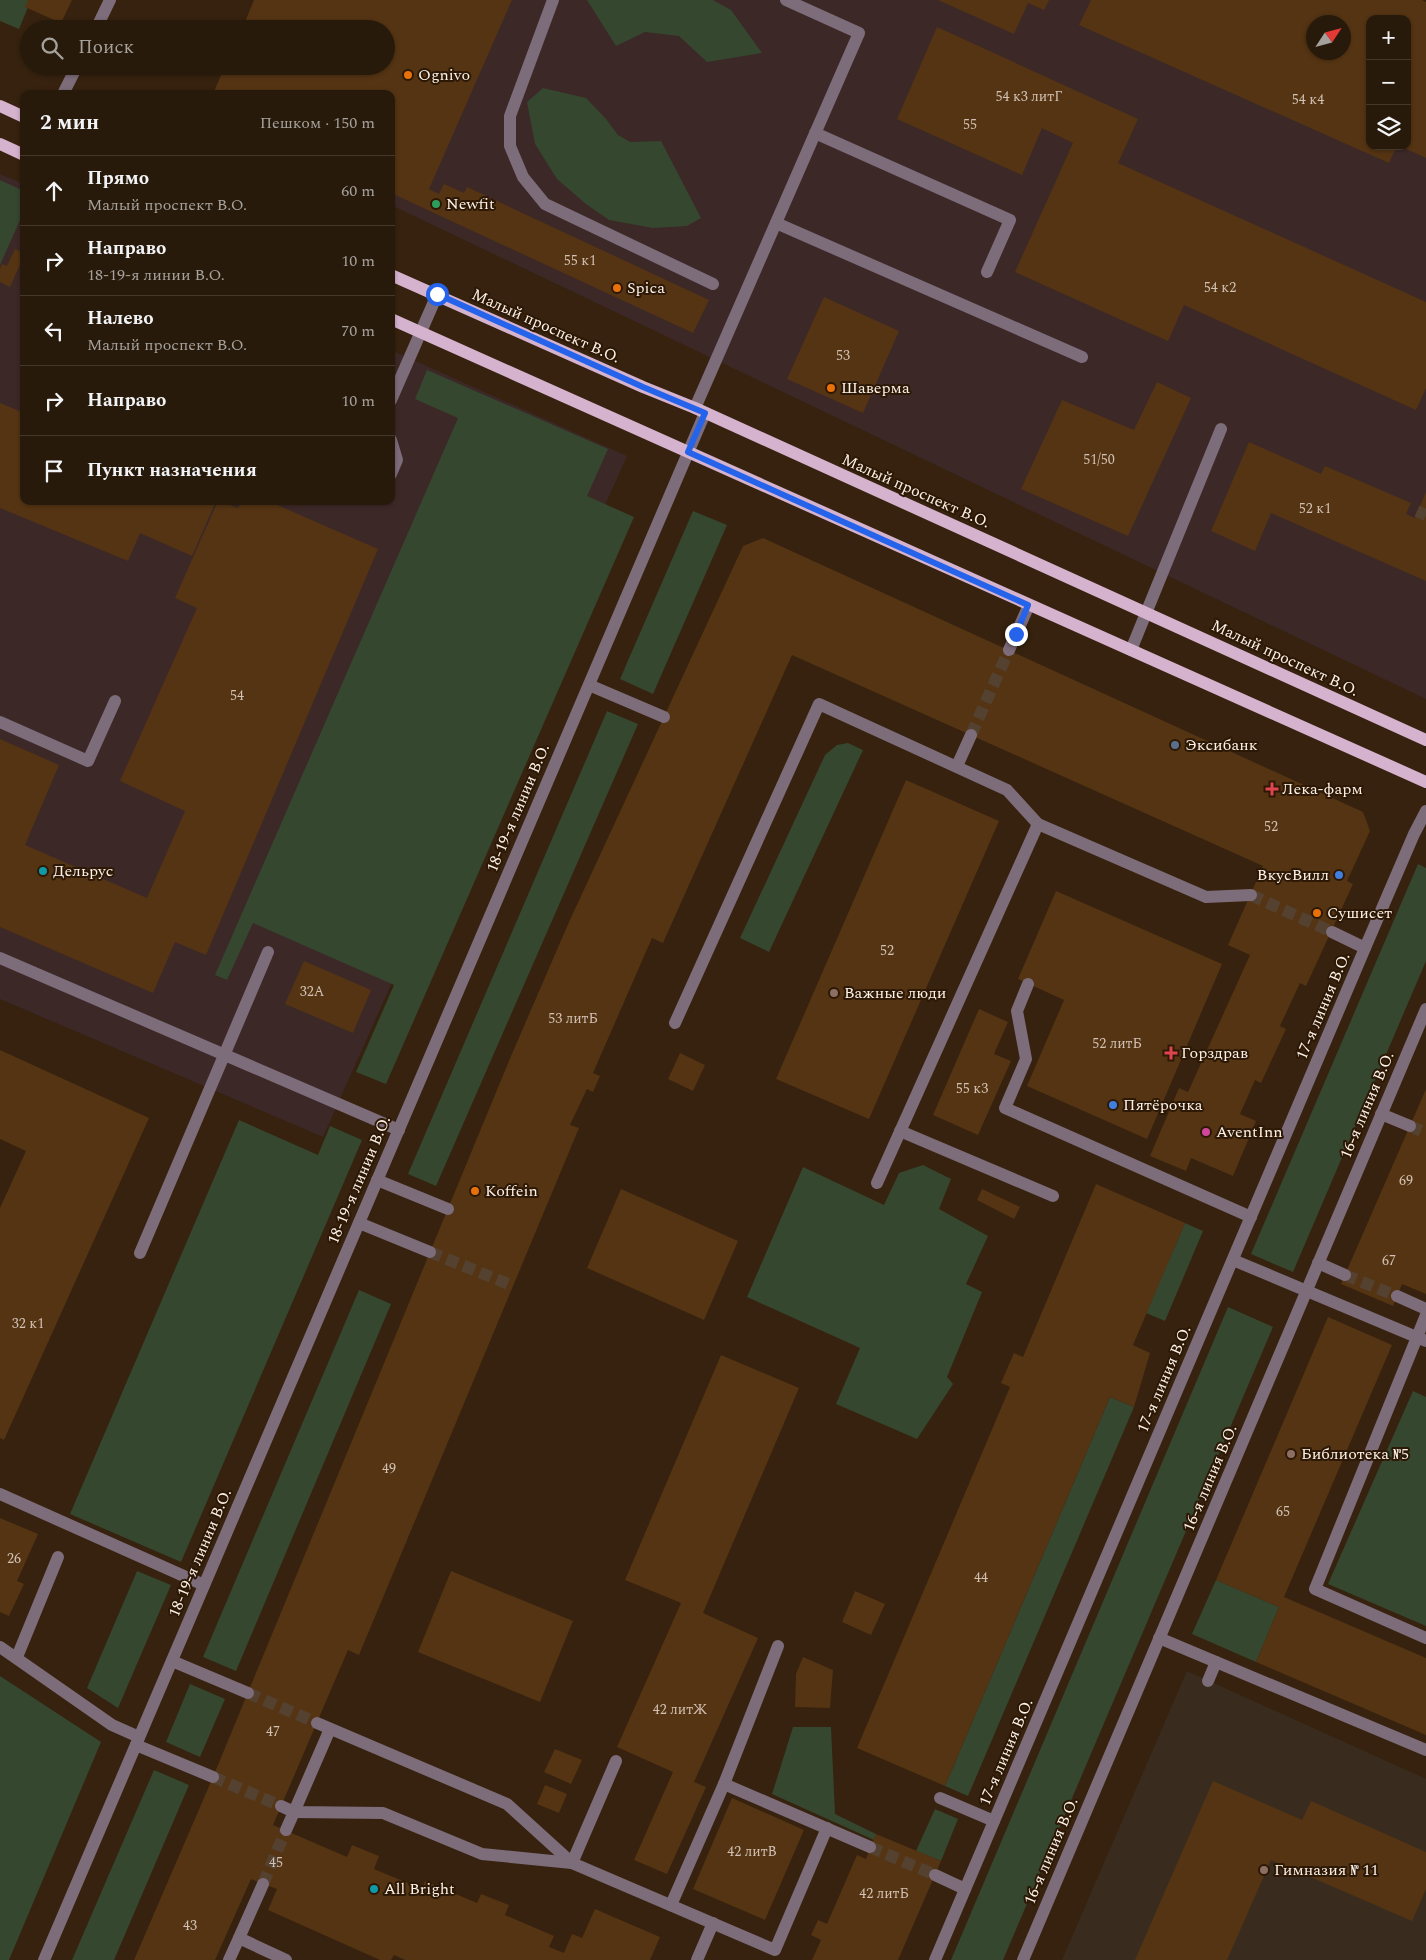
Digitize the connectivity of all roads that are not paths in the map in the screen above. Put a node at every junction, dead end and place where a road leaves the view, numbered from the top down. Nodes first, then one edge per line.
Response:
1 (110, 0) edge
2 (552, 0) edge
3 (786, 0) edge
4 (100, 20) edge
5 (72, 75) edge
6 (65, 90) edge
7 (0, 106) edge
8 (20, 115) edge
9 (815, 134) junction
10 (0, 144) edge
11 (20, 153) edge
12 (776, 223) junction
13 (987, 272) dead end
14 (395, 277) edge
15 (713, 284) dead end
16 (437, 294) junction
17 (395, 321) edge
18 (420, 332) junction
19 (1082, 357) dead end
20 (395, 391) edge
21 (700, 411) junction
22 (1221, 429) dead end
23 (688, 452) junction
24 (1028, 605) junction
25 (1148, 613) junction
26 (1009, 650) tunnel mouth
27 (1131, 650) junction
28 (588, 685) junction
29 (115, 701) dead end
30 (664, 717) dead end
31 (0, 722) edge
32 (971, 735) tunnel mouth
33 (1426, 740) edge
34 (958, 766) junction
35 (1426, 782) edge
36 (1426, 811) edge
37 (1038, 824) junction
38 (1251, 895) tunnel mouth
39 (1332, 932) tunnel mouth
40 (1365, 948) junction
41 (268, 952) dead end
42 (0, 958) edge
43 (1028, 984) dead end
44 (1426, 1008) edge
45 (675, 1023) dead end
46 (224, 1055) junction
47 (1381, 1114) junction
48 (1410, 1126) tunnel mouth
49 (399, 1130) junction
50 (900, 1131) junction
51 (377, 1180) junction
52 (877, 1183) dead end
53 (1053, 1196) dead end
54 (448, 1209) dead end
55 (1251, 1217) junction
56 (359, 1223) junction
57 (430, 1252) tunnel mouth
58 (140, 1254) dead end
59 (1233, 1260) junction
60 (1318, 1263) junction
61 (1345, 1274) tunnel mouth
62 (1306, 1292) junction
63 (1397, 1296) tunnel mouth
64 (1426, 1309) edge
65 (1426, 1315) edge
66 (1422, 1338) edge
67 (0, 1494) edge
68 (58, 1557) dead end
69 (204, 1585) junction
70 (1159, 1638) junction
71 (1426, 1638) edge
72 (778, 1646) dead end
73 (0, 1647) edge
74 (17, 1658) junction
75 (172, 1661) junction
76 (1216, 1662) junction
77 (1208, 1681) dead end
78 (248, 1693) tunnel mouth
79 (317, 1723) tunnel mouth
80 (330, 1729) junction
81 (137, 1741) junction
82 (1426, 1750) edge
83 (616, 1762) dead end
84 (213, 1777) tunnel mouth
85 (724, 1784) junction
86 (940, 1798) dead end
87 (281, 1806) tunnel mouth
88 (294, 1812) junction
89 (994, 1821) junction
90 (827, 1828) junction
91 (286, 1830) tunnel mouth
92 (870, 1847) tunnel mouth
93 (572, 1863) junction
94 (934, 1875) tunnel mouth
95 (262, 1884) tunnel mouth
96 (965, 1888) junction
97 (672, 1905) junction
98 (713, 1923) junction
99 (239, 1938) junction
100 (44, 1960) edge
101 (230, 1960) edge
102 (286, 1960) edge
103 (697, 1960) edge
104 (935, 1960) edge
105 (1022, 1960) edge

1 - 4 street
2 - 15 street
3 - 9 street, 18-19-я линии В.О.
5 - 6 street
7 - 8 main road
9 - 12 street, 18-19-я линии В.О.
9 - 13 street
10 - 11 main road
12 - 19 street
12 - 21 street, 18-19-я линии В.О.
14 - 16 main road, Малый проспект В.О.
16 - 18 street
16 - 21 main road, Малый проспект В.О.
17 - 18 main road
18 - 20 street
18 - 23 main road
21 - 23 street, 18-19-я линии В.О.
21 - 25 main road, Малый проспект В.О.
22 - 25 street
23 - 24 main road
23 - 28 street, 18-19-я линии В.О.
24 - 26 street
24 - 27 main road
25 - 27 street
25 - 33 main road, Малый проспект В.О.
27 - 35 main road
28 - 30 street
28 - 49 street, 18-19-я линии В.О.
29 - 31 street
32 - 34 street
34 - 37 street
34 - 45 street
36 - 40 street, 17-я линия В.О.
37 - 38 street
37 - 50 street
39 - 40 street
40 - 55 street, 17-я линия В.О.
41 - 46 street
42 - 46 street
43 - 55 street
44 - 47 street, 16-я линия В.О.
46 - 49 street
46 - 58 street
47 - 48 street
47 - 60 street, 16-я линия В.О.
49 - 51 street, 18-19-я линии В.О.
50 - 52 street
50 - 53 street
51 - 54 street
51 - 56 street, 18-19-я линии В.О.
55 - 59 street, 17-я линия В.О.
56 - 57 street
56 - 69 street, 18-19-я линии В.О.
59 - 62 street
59 - 89 street, 17-я линия В.О.
60 - 61 street
60 - 62 street, 16-я линия В.О.
62 - 66 street
62 - 70 street, 16-я линия В.О.
63 - 64 street
65 - 66 street
66 - 71 street
67 - 69 street
68 - 74 street
69 - 75 street, 18-19-я линии В.О.
70 - 76 street
70 - 105 street, 16-я линия В.О.
72 - 85 street
73 - 74 street
74 - 81 street
75 - 78 street
75 - 81 street, 18-19-я линии В.О.
76 - 77 street
76 - 82 street
79 - 80 street
80 - 88 street
80 - 93 street
81 - 84 street
81 - 100 street, 18-19-я линии В.О.
83 - 93 street
85 - 90 street
85 - 97 street
86 - 89 street
87 - 88 street
88 - 91 street
88 - 93 street
89 - 96 street, 17-я линия В.О.
90 - 92 street
90 - 98 street
93 - 97 street
94 - 96 street
95 - 99 street
96 - 104 street, 17-я линия В.О.
97 - 98 street
98 - 103 street
99 - 101 street
99 - 102 street

